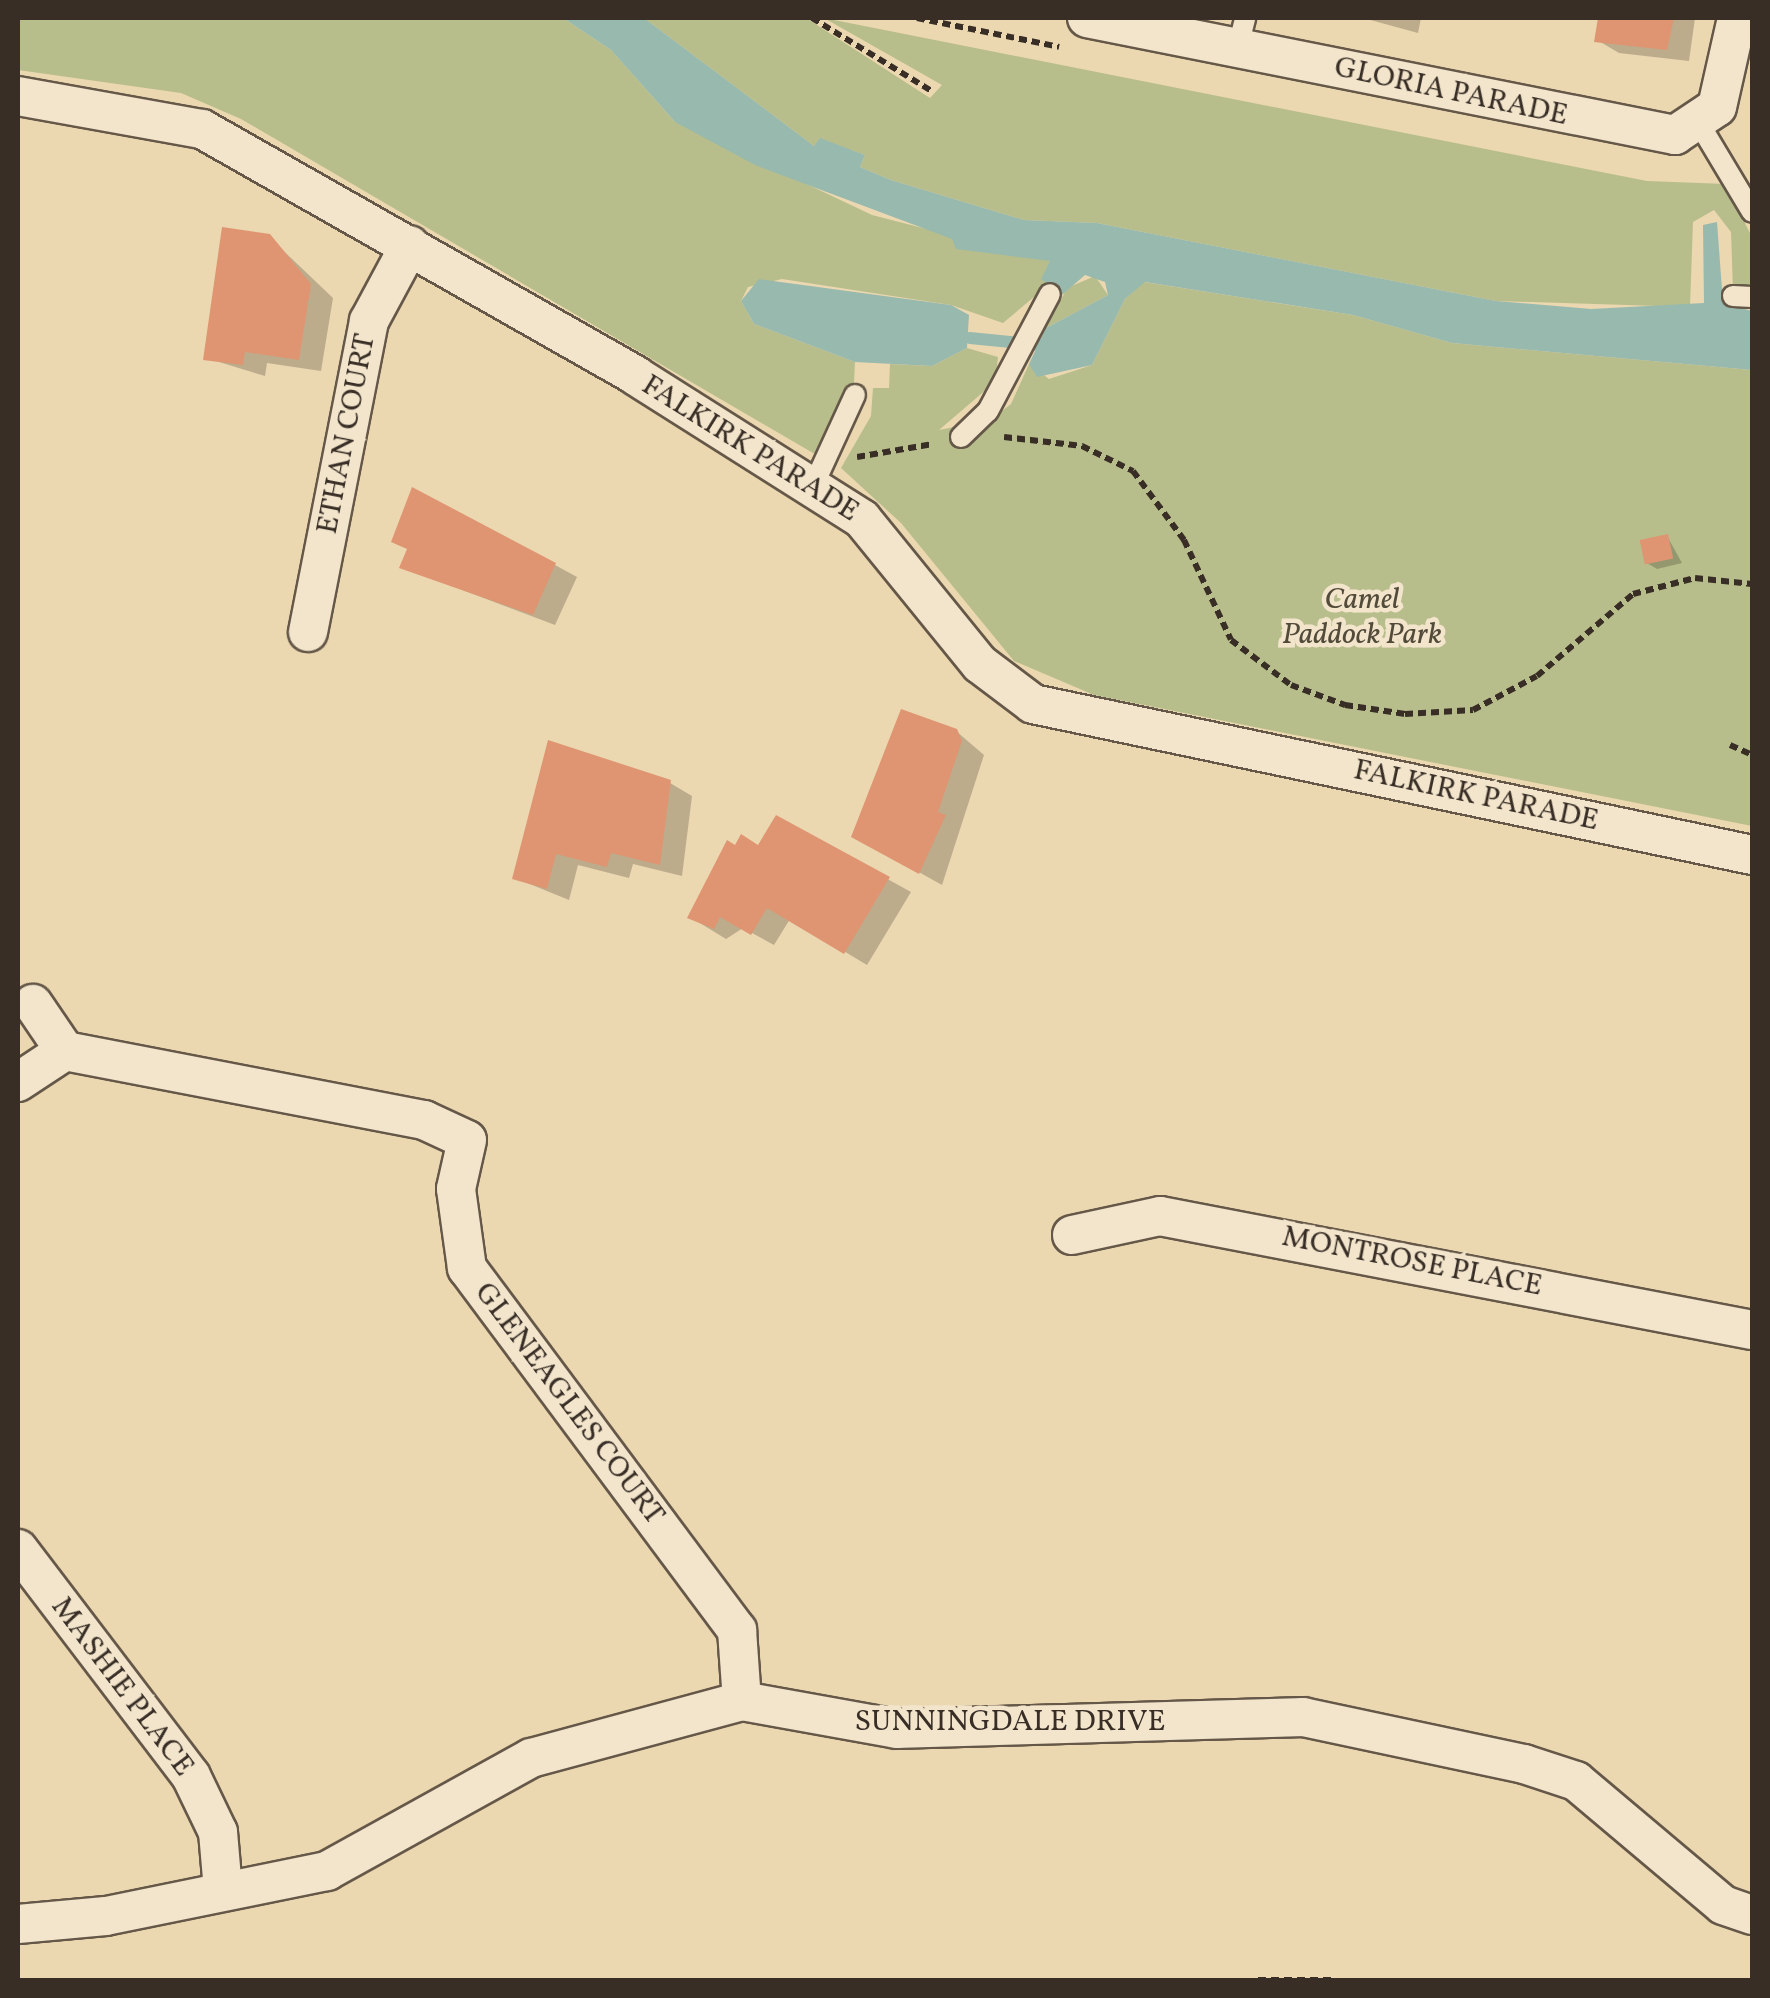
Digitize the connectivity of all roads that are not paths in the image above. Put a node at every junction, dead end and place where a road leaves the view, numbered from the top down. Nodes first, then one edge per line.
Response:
1 (1087, 18) edge
2 (1737, 18) edge
3 (1168, 25) edge
4 (1242, 32) edge
5 (18, 96) edge
6 (1700, 125) junction
7 (1752, 212) edge
8 (410, 246) junction
9 (1050, 294) dead end
10 (855, 395) dead end
11 (961, 437) road end
12 (822, 470) junction
13 (308, 632) dead end
14 (1752, 855) edge
15 (33, 1004) dead end
16 (65, 1050) junction
17 (18, 1082) edge
18 (1072, 1235) dead end
19 (1752, 1330) edge
20 (18, 1550) edge
21 (742, 1701) junction
22 (223, 1890) junction
23 (1752, 1915) edge
24 (18, 1924) edge

1 - 3 street, GLORIA PARADE
2 - 6 street
3 - 4 street, GLORIA PARADE
4 - 6 street, GLORIA PARADE
5 - 8 street, FALKIRK PARADE
6 - 7 lane
8 - 12 street, FALKIRK PARADE
8 - 13 street, ETHAN COURT
9 - 11 lane
10 - 12 lane
12 - 14 street, FALKIRK PARADE
15 - 16 street
16 - 17 street
16 - 21 street, GLENEAGLES COURT
18 - 19 street, MONTROSE PLACE
20 - 22 street, MASHIE PLACE
21 - 22 street, SUNNINGDALE DRIVE
21 - 23 street, SUNNINGDALE DRIVE
22 - 24 street, SUNNINGDALE DRIVE

